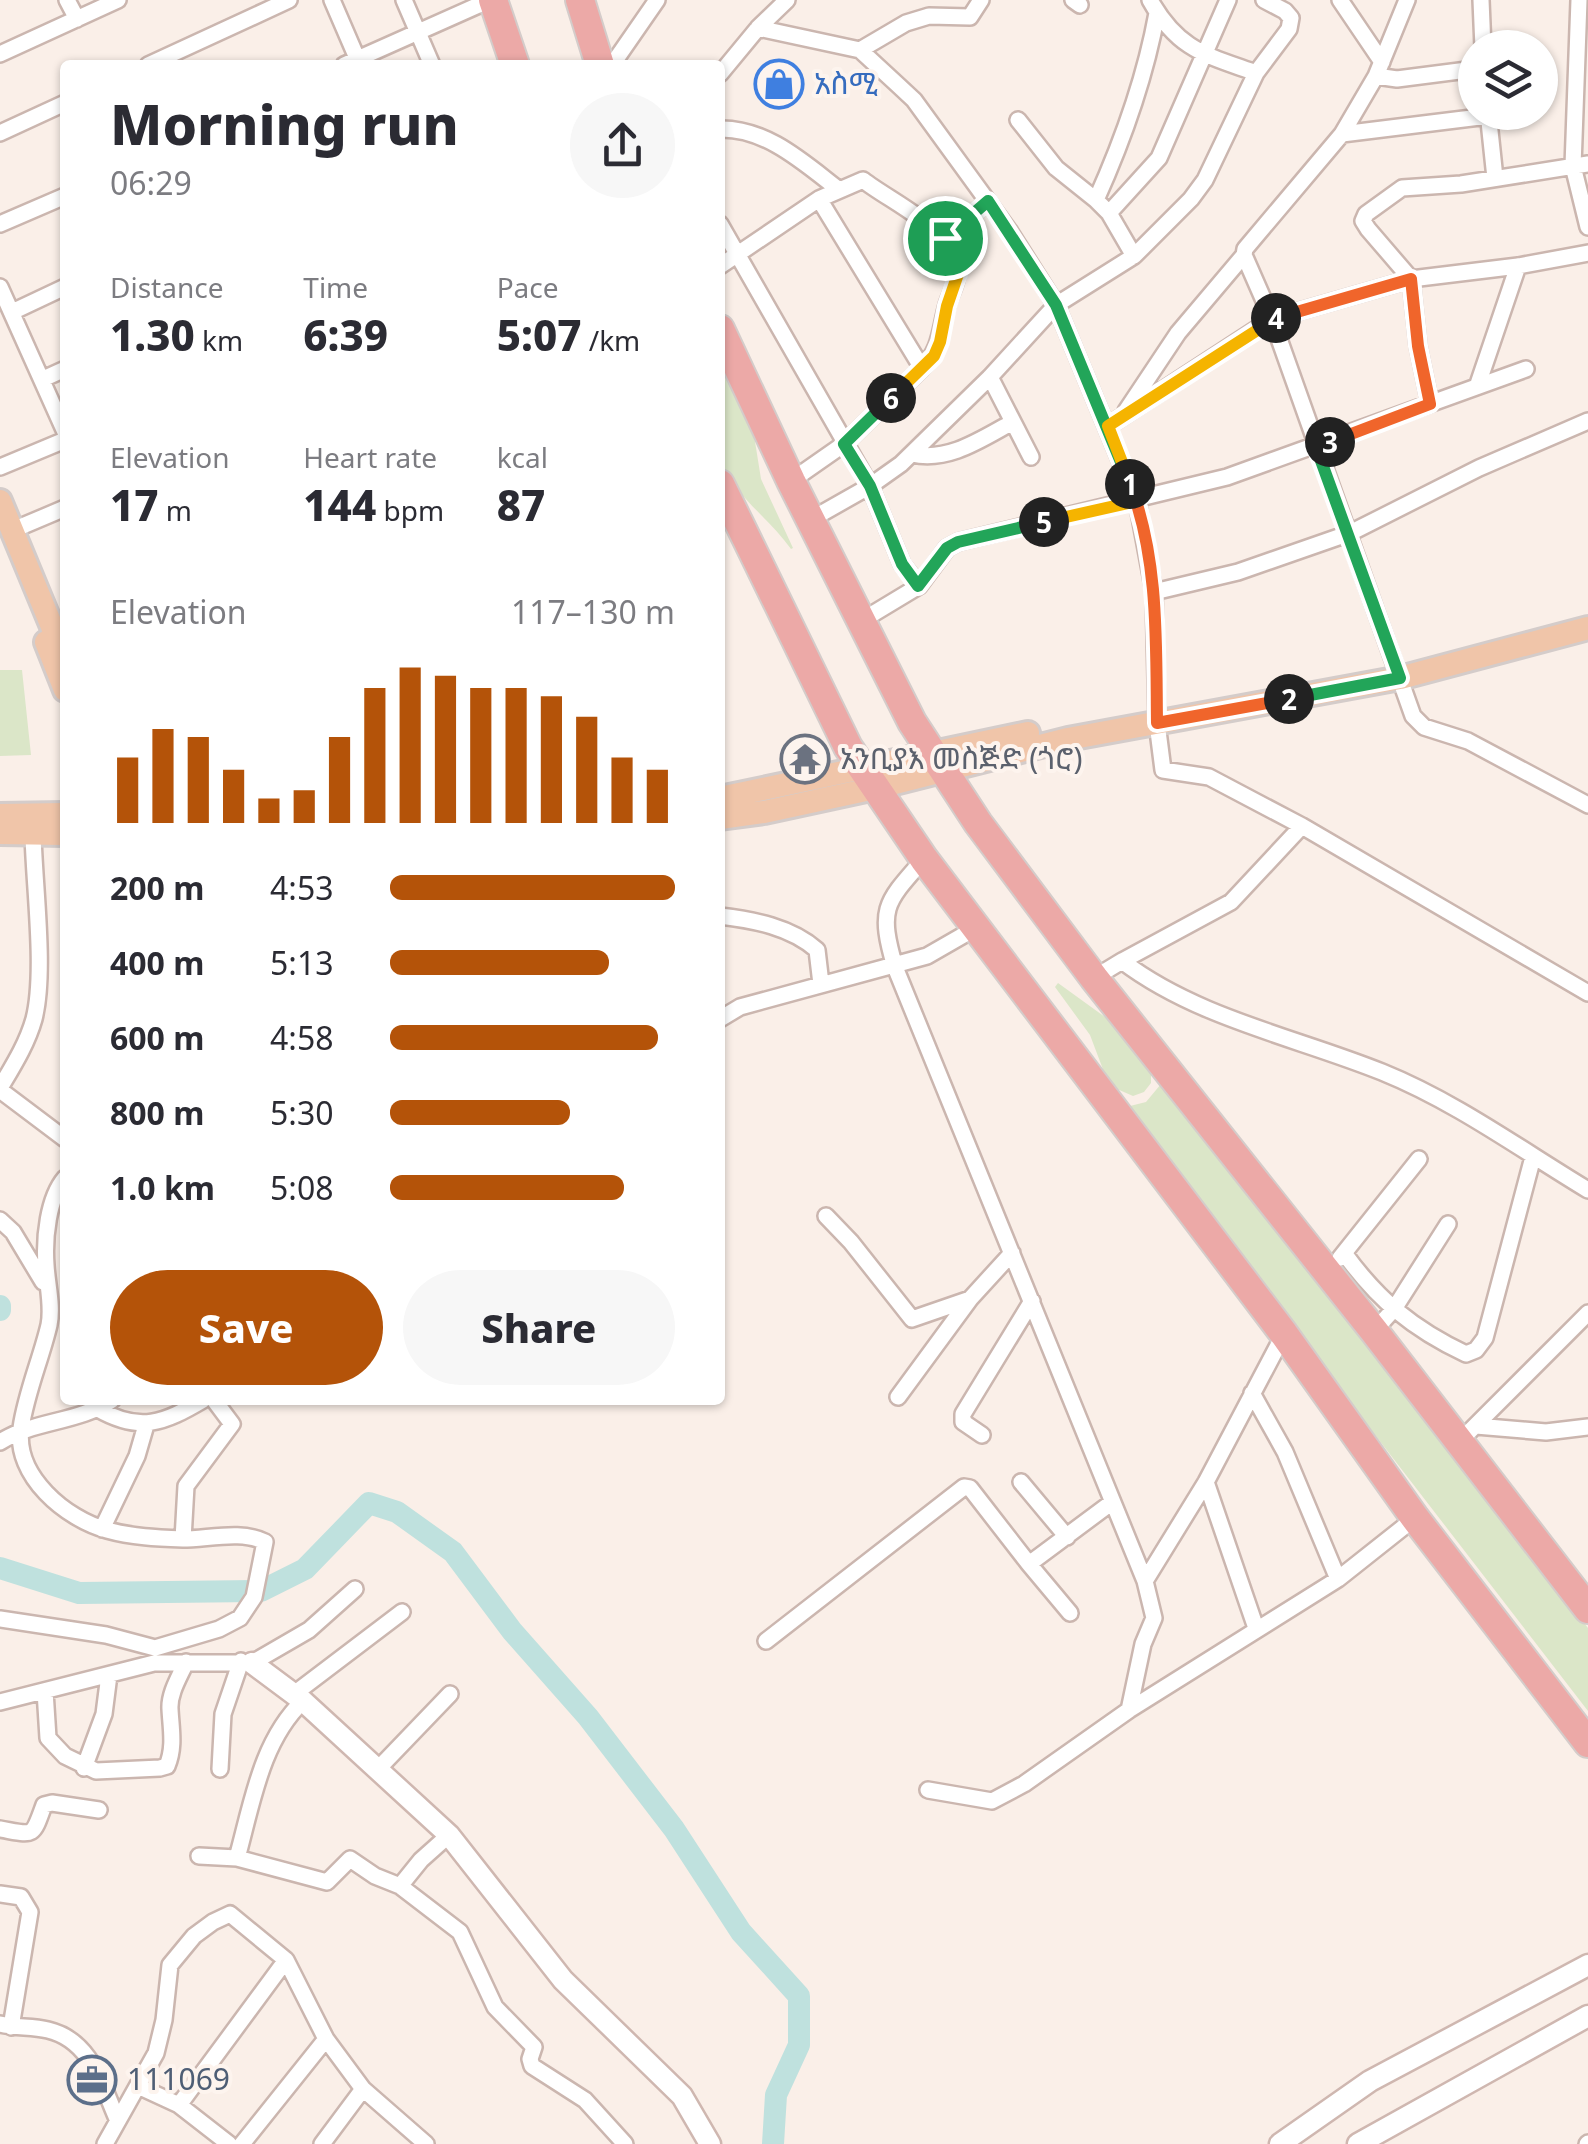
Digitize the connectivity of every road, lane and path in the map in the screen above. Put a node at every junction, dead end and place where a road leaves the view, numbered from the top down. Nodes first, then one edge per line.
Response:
1 (68, 0) edge
2 (118, 0) edge
3 (290, 0) edge
4 (332, 0) edge
5 (404, 0) edge
6 (492, 0) edge
7 (580, 0) edge
8 (657, 0) edge
9 (787, 0) edge
10 (981, 0) edge
11 (1228, 0) edge
12 (1264, 0) edge
13 (1340, 0) edge
14 (1407, 0) edge
15 (1580, 0) edge
16 (1476, 1) edge
17 (1290, 5) edge
18 (263, 6) edge
19 (1154, 6) edge
20 (77, 19) junction
21 (758, 28) junction
22 (1480, 30) edge
23 (417, 32) junction
24 (860, 50) junction
25 (0, 54) edge
26 (1205, 54) junction
27 (158, 60) edge
28 (353, 60) edge
29 (360, 60) edge
30 (430, 60) edge
31 (513, 60) edge
32 (598, 60) edge
33 (615, 60) edge
34 (725, 68) edge
35 (1379, 69) junction
36 (1458, 71) edge
37 (1256, 73) junction
38 (60, 105) edge
39 (1458, 118) edge
40 (1018, 120) dead end
41 (725, 129) edge
42 (1490, 130) edge
43 (0, 133) edge
44 (1342, 134) junction
45 (1581, 165) edge
46 (1495, 178) junction
47 (838, 189) junction
48 (60, 198) edge
49 (819, 199) junction
50 (1096, 200) junction
51 (988, 201) junction
52 (1108, 213) junction
53 (0, 224) edge
54 (1588, 227) edge
55 (725, 234) edge
56 (945, 238) junction
57 (1588, 253) edge
58 (1244, 255) junction
59 (736, 256) junction
60 (1134, 256) junction
61 (725, 263) edge
62 (1518, 266) junction
63 (1411, 279) junction
64 (0, 287) edge
65 (60, 289) edge
66 (1056, 305) junction
67 (12, 312) junction
68 (1272, 319) junction
69 (725, 340) edge
70 (922, 368) junction
71 (1526, 369) dead end
72 (60, 371) edge
73 (990, 377) junction
74 (43, 379) junction
75 (1478, 384) junction
76 (1430, 404) junction
77 (60, 420) edge
78 (1115, 421) junction
79 (1588, 421) edge
80 (1011, 423) junction
81 (60, 442) edge
82 (844, 444) junction
83 (1316, 447) junction
84 (912, 454) junction
85 (1031, 458) dead end
86 (0, 467) edge
87 (791, 481) junction
88 (870, 486) junction
89 (725, 499) edge
90 (0, 501) edge
91 (1137, 501) junction
92 (60, 510) edge
93 (810, 520) junction
94 (6, 532) edge
95 (1350, 534) junction
96 (918, 586) junction
97 (1154, 592) junction
98 (1588, 612) edge
99 (861, 621) junction
100 (1588, 628) edge
101 (60, 647) edge
102 (1397, 671) junction
103 (60, 677) edge
104 (1157, 716) junction
105 (939, 761) junction
106 (869, 778) junction
107 (725, 797) edge
108 (1588, 805) edge
109 (0, 814) edge
110 (60, 814) edge
111 (725, 817) edge
112 (1302, 826) junction
113 (0, 834) edge
114 (32, 834) junction
115 (60, 834) edge
116 (924, 859) junction
117 (725, 917) edge
118 (974, 929) junction
119 (1122, 961) junction
120 (895, 966) junction
121 (1094, 978) junction
122 (821, 984) junction
123 (1588, 994) edge
124 (725, 1016) edge
125 (0, 1089) edge
126 (60, 1135) edge
127 (1533, 1157) junction
128 (1418, 1159) dead end
129 (60, 1184) edge
130 (1588, 1190) edge
131 (826, 1216) dead end
132 (0, 1220) edge
133 (1448, 1224) dead end
134 (1012, 1253) junction
135 (1336, 1263) junction
136 (49, 1292) junction
137 (970, 1299) junction
138 (1032, 1300) junction
139 (1394, 1309) junction
140 (1588, 1313) edge
141 (50, 1320) junction
142 (60, 1327) edge
143 (1374, 1331) junction
144 (1284, 1334) junction
145 (1252, 1393) junction
146 (898, 1397) dead end
147 (95, 1405) edge
148 (103, 1405) edge
149 (195, 1405) edge
150 (218, 1405) edge
151 (146, 1425) junction
152 (1588, 1427) edge
153 (20, 1431) junction
154 (1468, 1434) junction
155 (982, 1435) dead end
156 (0, 1442) edge
157 (1021, 1482) dead end
158 (1206, 1482) junction
159 (1111, 1502) junction
160 (1415, 1518) junction
161 (102, 1529) junction
162 (1066, 1537) junction
163 (182, 1539) junction
164 (1029, 1564) junction
165 (1338, 1579) junction
166 (1145, 1582) junction
167 (355, 1590) dead end
168 (1588, 1609) edge
169 (402, 1612) dead end
170 (1070, 1613) dead end
171 (0, 1619) edge
172 (1256, 1628) junction
173 (766, 1642) dead end
174 (154, 1656) junction
175 (186, 1662) junction
176 (246, 1662) junction
177 (109, 1676) junction
178 (44, 1690) junction
179 (450, 1694) dead end
180 (299, 1698) junction
181 (0, 1702) edge
182 (1129, 1710) junction
183 (1588, 1743) edge
184 (84, 1768) junction
185 (220, 1768) dead end
186 (377, 1770) junction
187 (928, 1790) dead end
188 (99, 1810) dead end
189 (0, 1828) edge
190 (450, 1835) junction
191 (199, 1856) dead end
192 (237, 1858) junction
193 (400, 1886) junction
194 (0, 1894) edge
195 (286, 1960) junction
196 (1588, 1965) edge
197 (1588, 2016) edge
198 (5, 2025) edge
199 (326, 2039) junction
200 (140, 2087) junction
201 (363, 2090) junction
202 (180, 2105) junction
203 (118, 2121) junction
204 (407, 2129) junction
205 (105, 2144) edge
206 (229, 2144) edge
207 (242, 2144) edge
208 (322, 2144) edge
209 (395, 2144) edge
210 (426, 2144) edge
211 (625, 2144) edge
212 (710, 2144) edge
213 (1280, 2144) edge
214 (1358, 2144) edge

1 - 20 street
2 - 20 street
3 - 18 street
4 - 28 street
5 - 23 street
6 - 23 street
6 - 31 highway
7 - 32 highway
8 - 33 street
9 - 21 street
10 - 24 street
11 - 26 street
12 - 17 street
13 - 35 street
14 - 35 street
15 - 45 street
16 - 22 street
17 - 37 street
18 - 27 street
19 - 26 street
19 - 50 street
20 - 25 street
21 - 24 street
21 - 34 street
23 - 29 street
23 - 30 street
24 - 51 street
26 - 37 street
26 - 52 street
35 - 36 street
35 - 44 street
37 - 60 street
38 - 43 street
39 - 44 street
40 - 50 street
41 - 47 street
42 - 46 street
44 - 58 street
45 - 46 street
45 - 54 street
46 - 63 street
47 - 49 street
47 - 56 street
48 - 53 street
49 - 59 street
49 - 70 street
50 - 52 street
51 - 56 street
51 - 66 street
52 - 60 street
55 - 59 street
56 - 70 street
57 - 62 street
58 - 68 street
58 - 78 street
59 - 61 street
59 - 82 street
60 - 66 street
62 - 63 street
62 - 75 street
63 - 68 street
63 - 76 street
64 - 67 street
65 - 67 street
66 - 73 street
66 - 78 street
67 - 74 street
68 - 78 street
68 - 83 street
69 - 87 highway
70 - 82 street
71 - 75 street
72 - 74 street
73 - 80 street
73 - 84 street
74 - 77 street
75 - 76 street
76 - 83 street
78 - 91 street
79 - 95 street
80 - 84 street
80 - 85 street
81 - 86 street
82 - 87 street
82 - 88 street
83 - 91 street
83 - 95 street
84 - 88 street
87 - 93 highway
88 - 93 street
88 - 96 street
89 - 106 highway
90 - 94 main road
91 - 96 street
91 - 97 street
92 - 94 street
93 - 99 highway
94 - 101 main road
94 - 103 main road
95 - 97 street
95 - 102 street
96 - 99 street
97 - 104 street
98 - 102 main road
99 - 105 highway
100 - 102 main road
102 - 104 main road
102 - 108 street
104 - 105 main road
104 - 112 street
105 - 106 main road
105 - 121 highway
106 - 107 main road
106 - 111 main road
106 - 116 highway
109 - 110 main road
112 - 119 street
112 - 123 street
113 - 114 main road
114 - 115 main road
114 - 125 street
116 - 118 highway
116 - 120 street
117 - 122 street
118 - 120 street
118 - 144 highway
119 - 121 street
119 - 127 street
120 - 122 street
120 - 134 street
121 - 135 highway
122 - 124 street
125 - 126 street
127 - 130 street
127 - 139 street
128 - 135 street
129 - 136 street
131 - 137 street
132 - 136 street
133 - 139 street
134 - 137 street
134 - 138 street
135 - 139 street
135 - 143 highway
136 - 141 street
137 - 146 street
138 - 155 street
138 - 159 street
139 - 143 street
140 - 154 street
141 - 142 street
141 - 153 street
143 - 154 highway
144 - 145 street
144 - 160 highway
145 - 158 street
145 - 165 street
147 - 153 street
148 - 151 street
149 - 151 street
150 - 163 street
151 - 161 street
152 - 154 street
153 - 156 street
153 - 161 street
154 - 168 highway
157 - 162 street
158 - 166 street
158 - 172 street
159 - 162 street
159 - 166 street
160 - 165 street
160 - 183 highway
161 - 163 street
162 - 164 street
163 - 174 street
164 - 170 street
164 - 173 street
165 - 172 street
166 - 182 street
167 - 176 street
169 - 180 street
171 - 174 street
172 - 182 street
174 - 175 street
174 - 177 street
175 - 176 street
175 - 184 street
176 - 180 street
176 - 185 street
177 - 178 street
177 - 184 street
178 - 181 street
178 - 184 street
179 - 186 street
180 - 186 street
180 - 192 street
182 - 187 street
186 - 190 street
188 - 189 street
190 - 193 street
190 - 212 street
191 - 192 street
192 - 193 street
193 - 211 street
194 - 198 street
195 - 199 street
195 - 200 street
195 - 202 street
196 - 213 street
197 - 214 street
198 - 203 street
199 - 201 street
199 - 207 street
200 - 202 street
200 - 203 street
201 - 204 street
201 - 208 street
202 - 206 street
203 - 205 street
204 - 209 street
204 - 210 street

